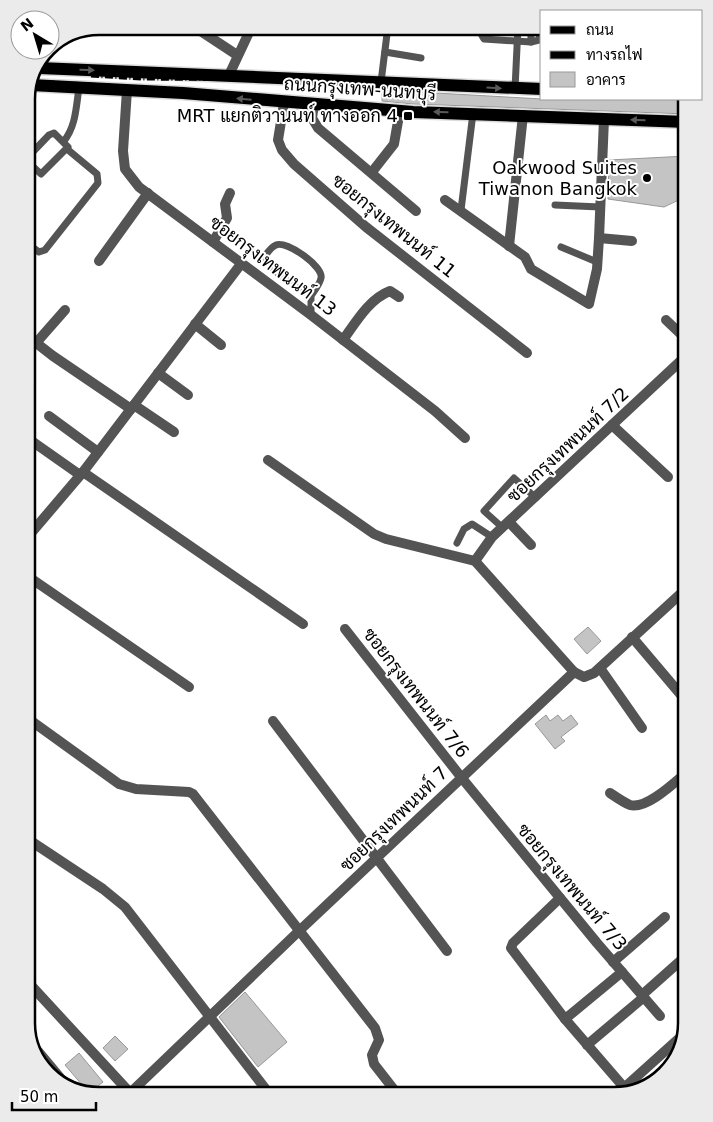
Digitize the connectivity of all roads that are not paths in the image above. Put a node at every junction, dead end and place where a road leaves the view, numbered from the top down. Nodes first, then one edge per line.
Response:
1 (207, 35) edge
2 (247, 35) edge
3 (387, 35) edge
4 (482, 35) edge
5 (518, 35) edge
6 (531, 35) edge
7 (539, 35) edge
8 (518, 41) junction
9 (531, 42) junction
10 (385, 52) junction
11 (237, 55) junction
12 (421, 58) dead end
13 (44, 68) edge
14 (229, 75) junction
15 (380, 82) junction
16 (37, 85) edge
17 (79, 88) junction
18 (515, 89) junction
19 (540, 89) edge
20 (127, 90) junction
21 (284, 103) junction
22 (314, 104) junction
23 (400, 110) junction
24 (472, 113) junction
25 (523, 115) junction
26 (604, 119) junction
27 (678, 122) edge
28 (66, 145) junction
29 (35, 152) edge
30 (35, 168) edge
31 (372, 172) junction
32 (148, 193) junction
33 (230, 193) dead end
34 (445, 200) dead end
35 (555, 205) dead end
36 (600, 207) junction
37 (461, 210) junction
38 (416, 211) dead end
39 (599, 238) junction
40 (632, 241) dead end
41 (213, 242) junction
42 (509, 246) junction
43 (561, 247) dead end
44 (35, 250) edge
45 (99, 261) dead end
46 (597, 262) junction
47 (241, 264) junction
48 (311, 296) junction
49 (399, 297) dead end
50 (65, 310) dead end
51 (312, 315) junction
52 (666, 320) dead end
53 (195, 324) junction
54 (678, 331) edge
55 (344, 340) junction
56 (36, 343) joint
57 (221, 344) dead end
58 (527, 353) dead end
59 (678, 363) edge
60 (158, 373) junction
61 (188, 395) dead end
62 (132, 407) junction
63 (49, 416) dead end
64 (612, 425) junction
65 (174, 432) dead end
66 (465, 438) dead end
67 (35, 443) edge
68 (98, 452) junction
69 (268, 460) dead end
70 (82, 474) junction
71 (668, 477) dead end
72 (536, 498) junction
73 (506, 525) junction
74 (35, 527) edge
75 (492, 537) junction
76 (457, 542) dead end
77 (531, 545) dead end
78 (474, 561) junction
79 (35, 582) edge
80 (678, 596) edge
81 (303, 624) dead end
82 (346, 629) dead end
83 (632, 637) junction
84 (600, 668) junction
85 (574, 672) junction
86 (189, 687) dead end
87 (678, 691) edge
88 (273, 721) dead end
89 (35, 723) edge
90 (642, 728) dead end
91 (461, 777) junction
92 (678, 779) edge
93 (610, 794) dead end
94 (35, 844) edge
95 (376, 860) junction
96 (560, 898) junction
97 (665, 917) dead end
98 (299, 931) junction
99 (447, 951) dead end
100 (613, 962) junction
101 (678, 963) edge
102 (622, 972) junction
103 (35, 991) edge
104 (643, 996) junction
105 (660, 1016) dead end
106 (209, 1018) junction
107 (565, 1018) junction
108 (675, 1042) edge
109 (587, 1045) junction
110 (627, 1085) edge
111 (125, 1087) edge
112 (139, 1087) edge
113 (264, 1087) edge
114 (392, 1087) edge
115 (616, 1087) edge

1 - 11 street
2 - 11 street
3 - 10 lane
4 - 8 lane
5 - 8 lane
6 - 9 lane
7 - 9 lane
8 - 9 lane
8 - 18 lane
10 - 12 lane
10 - 15 lane
11 - 14 street
13 -> 14 main road, ถนนกรุงเทพ-นนทบุรี
14 - 15 main road, ถนนกรุงเทพ-นนทบุรี
15 -> 18 main road, ถนนกรุงเทพ-นนทบุรี
16 - 17 main road, ถนนกรุงเทพ-นนทบุรี
17 - 20 main road, ถนนกรุงเทพ-นนทบุรี
17 - 28 lane
18 - 19 main road, ถนนกรุงเทพ-นนทบุรี
21 -> 20 main road, ถนนกรุงเทพ-นนทบุรี
20 - 32 street, ซอยกรุงเทพนนท์ 13
21 - 22 main road, ถนนกรุงเทพ-นนทบุรี
21 - 58 street, ซอยกรุงเทพนนท์ 11
22 - 23 main road, ถนนกรุงเทพ-นนทบุรี
22 - 31 street
24 -> 23 main road, ถนนกรุงเทพ-นนทบุรี
23 - 31 street
24 - 25 main road, ถนนกรุงเทพ-นนทบุรี
24 - 37 lane
25 - 26 main road, ถนนกรุงเทพ-นนทบุรี
25 - 42 street
27 -> 26 main road, ถนนกรุงเทพ-นนทบุรี
26 - 36 street
28 - 29 lane
28 - 30 lane
28 - 44 lane
31 - 38 street
32 - 41 street, ซอยกรุงเทพนนท์ 13
32 - 45 street
33 - 41 street
34 - 37 street
35 - 36 lane
36 - 39 street
37 - 42 street
39 - 40 street
39 - 46 street
41 - 47 street, ซอยกรุงเทพนนท์ 13
42 - 46 street
43 - 46 lane
47 - 51 street, ซอยกรุงเทพนนท์ 13
47 - 53 street
48 - 48 lane
48 - 51 lane
49 - 55 street
50 - 56 street
51 - 55 street, ซอยกรุงเทพนนท์ 13
52 - 54 street
53 - 57 street
53 - 60 street
55 - 66 street, ซอยกรุงเทพนนท์ 13
56 - 62 street
59 - 64 street, ซอยกรุงเทพนนท์ 7/2
60 - 61 street
60 - 62 street
62 - 65 street
62 - 68 street
63 - 68 street
64 - 71 street
64 - 72 street, ซอยกรุงเทพนนท์ 7/2
67 - 70 street
68 - 70 street
69 - 78 street
70 - 74 street
70 - 81 street
72 - 73 street, ซอยกรุงเทพนนท์ 7/2
72 - 73 lane
73 - 75 street, ซอยกรุงเทพนนท์ 7/2
73 - 77 street
75 - 76 lane
75 - 78 street, ซอยกรุงเทพนนท์ 7/2
78 - 85 street
79 - 86 street
80 - 83 street
82 - 91 street, ซอยกรุงเทพนนท์ 7/6
83 - 84 street
83 - 87 street
84 - 85 street
84 - 90 street
85 - 91 street, ซอยกรุงเทพนนท์ 7
88 - 95 street
89 - 98 street
91 - 95 street, ซอยกรุงเทพนนท์ 7
91 - 96 street, ซอยกรุงเทพนนท์ 7/3
92 - 93 street
94 - 106 street
95 - 98 street, ซอยกรุงเทพนนท์ 7
95 - 99 street
96 - 100 street, ซอยกรุงเทพนนท์ 7/3
96 - 107 street
97 - 100 street
98 - 106 street, ซอยกรุงเทพนนท์ 7
98 - 114 street
100 - 102 street, ซอยกรุงเทพนนท์ 7/3
101 - 104 street
102 - 104 street, ซอยกรุงเทพนนท์ 7/3
102 - 107 street
103 - 111 street
104 - 105 street, ซอยกรุงเทพนนท์ 7/3
104 - 109 street
106 - 112 street, ซอยกรุงเทพนนท์ 7
106 - 113 street
107 - 109 street
108 - 110 street
109 - 115 street

